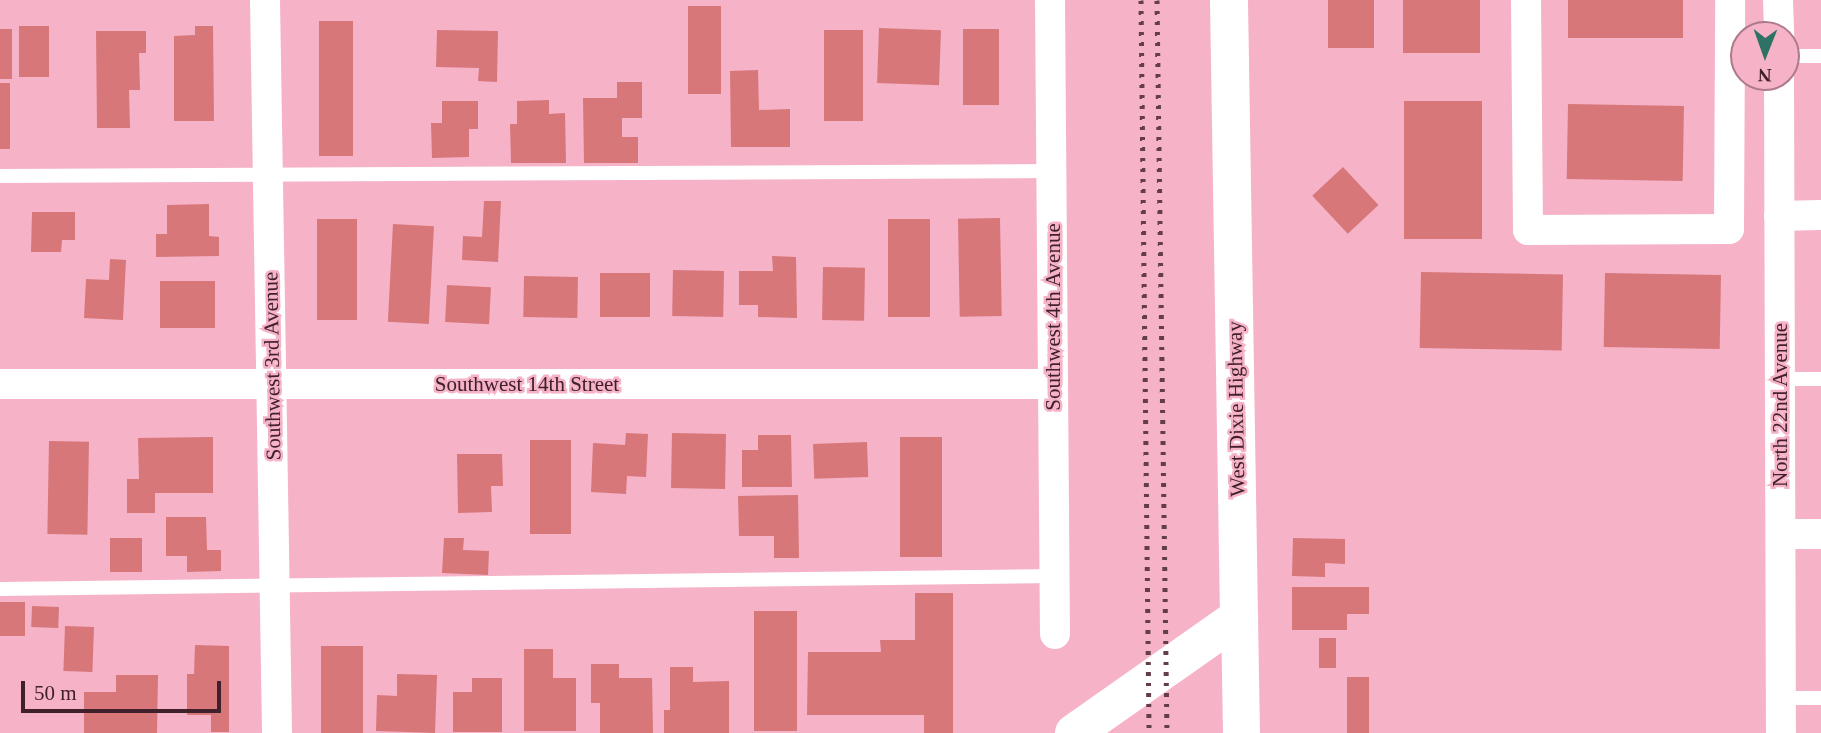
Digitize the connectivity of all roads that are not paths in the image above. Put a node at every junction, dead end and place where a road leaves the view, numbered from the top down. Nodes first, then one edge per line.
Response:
1 (265, 0) edge
2 (1050, 0) edge
3 (1229, 0) edge
4 (1526, 0) edge
5 (1730, 0) edge
6 (1778, 0) edge
7 (1779, 21) edge
8 (1821, 55) edge
9 (1800, 56) edge
10 (1779, 91) edge
11 (1051, 171) junction
12 (0, 176) edge
13 (268, 176) junction
14 (1821, 215) edge
15 (1779, 216) junction
16 (1780, 379) junction
17 (1821, 379) edge
18 (0, 384) edge
19 (272, 384) junction
20 (1053, 384) junction
21 (1781, 534) junction
22 (1821, 534) edge
23 (1055, 576) junction
24 (275, 588) junction
25 (0, 589) edge
26 (1239, 617) junction
27 (1055, 634) dead end
28 (1781, 698) junction
29 (1821, 698) edge
30 (277, 733) edge
31 (1074, 733) edge
32 (1241, 733) edge
33 (1781, 733) edge

1 - 13 street, Southwest 3rd Avenue
2 - 11 street, Southwest 4th Avenue
3 - 26 main road, West Dixie Highway
4 - 5 street
6 - 7 street
8 - 9 lane
10 - 15 street, North 22nd Avenue
11 - 13 lane
11 - 20 street, Southwest 4th Avenue
12 - 13 lane
13 - 19 street, Southwest 3rd Avenue
14 - 15 street
15 - 16 street, North 22nd Avenue
16 - 17 lane
16 - 21 street, North 22nd Avenue
18 - 19 street, Southwest 14th Street
19 - 20 street, Southwest 14th Street
19 - 24 street, Southwest 3rd Avenue
20 - 23 street, Southwest 4th Avenue
21 - 22 street
21 - 28 street, North 22nd Avenue
23 - 24 lane
23 - 27 street, Southwest 4th Avenue
24 - 25 lane
24 - 30 street, Southwest 3rd Avenue
26 - 31 main road
26 - 32 street
28 - 29 lane
28 - 33 street, North 22nd Avenue

